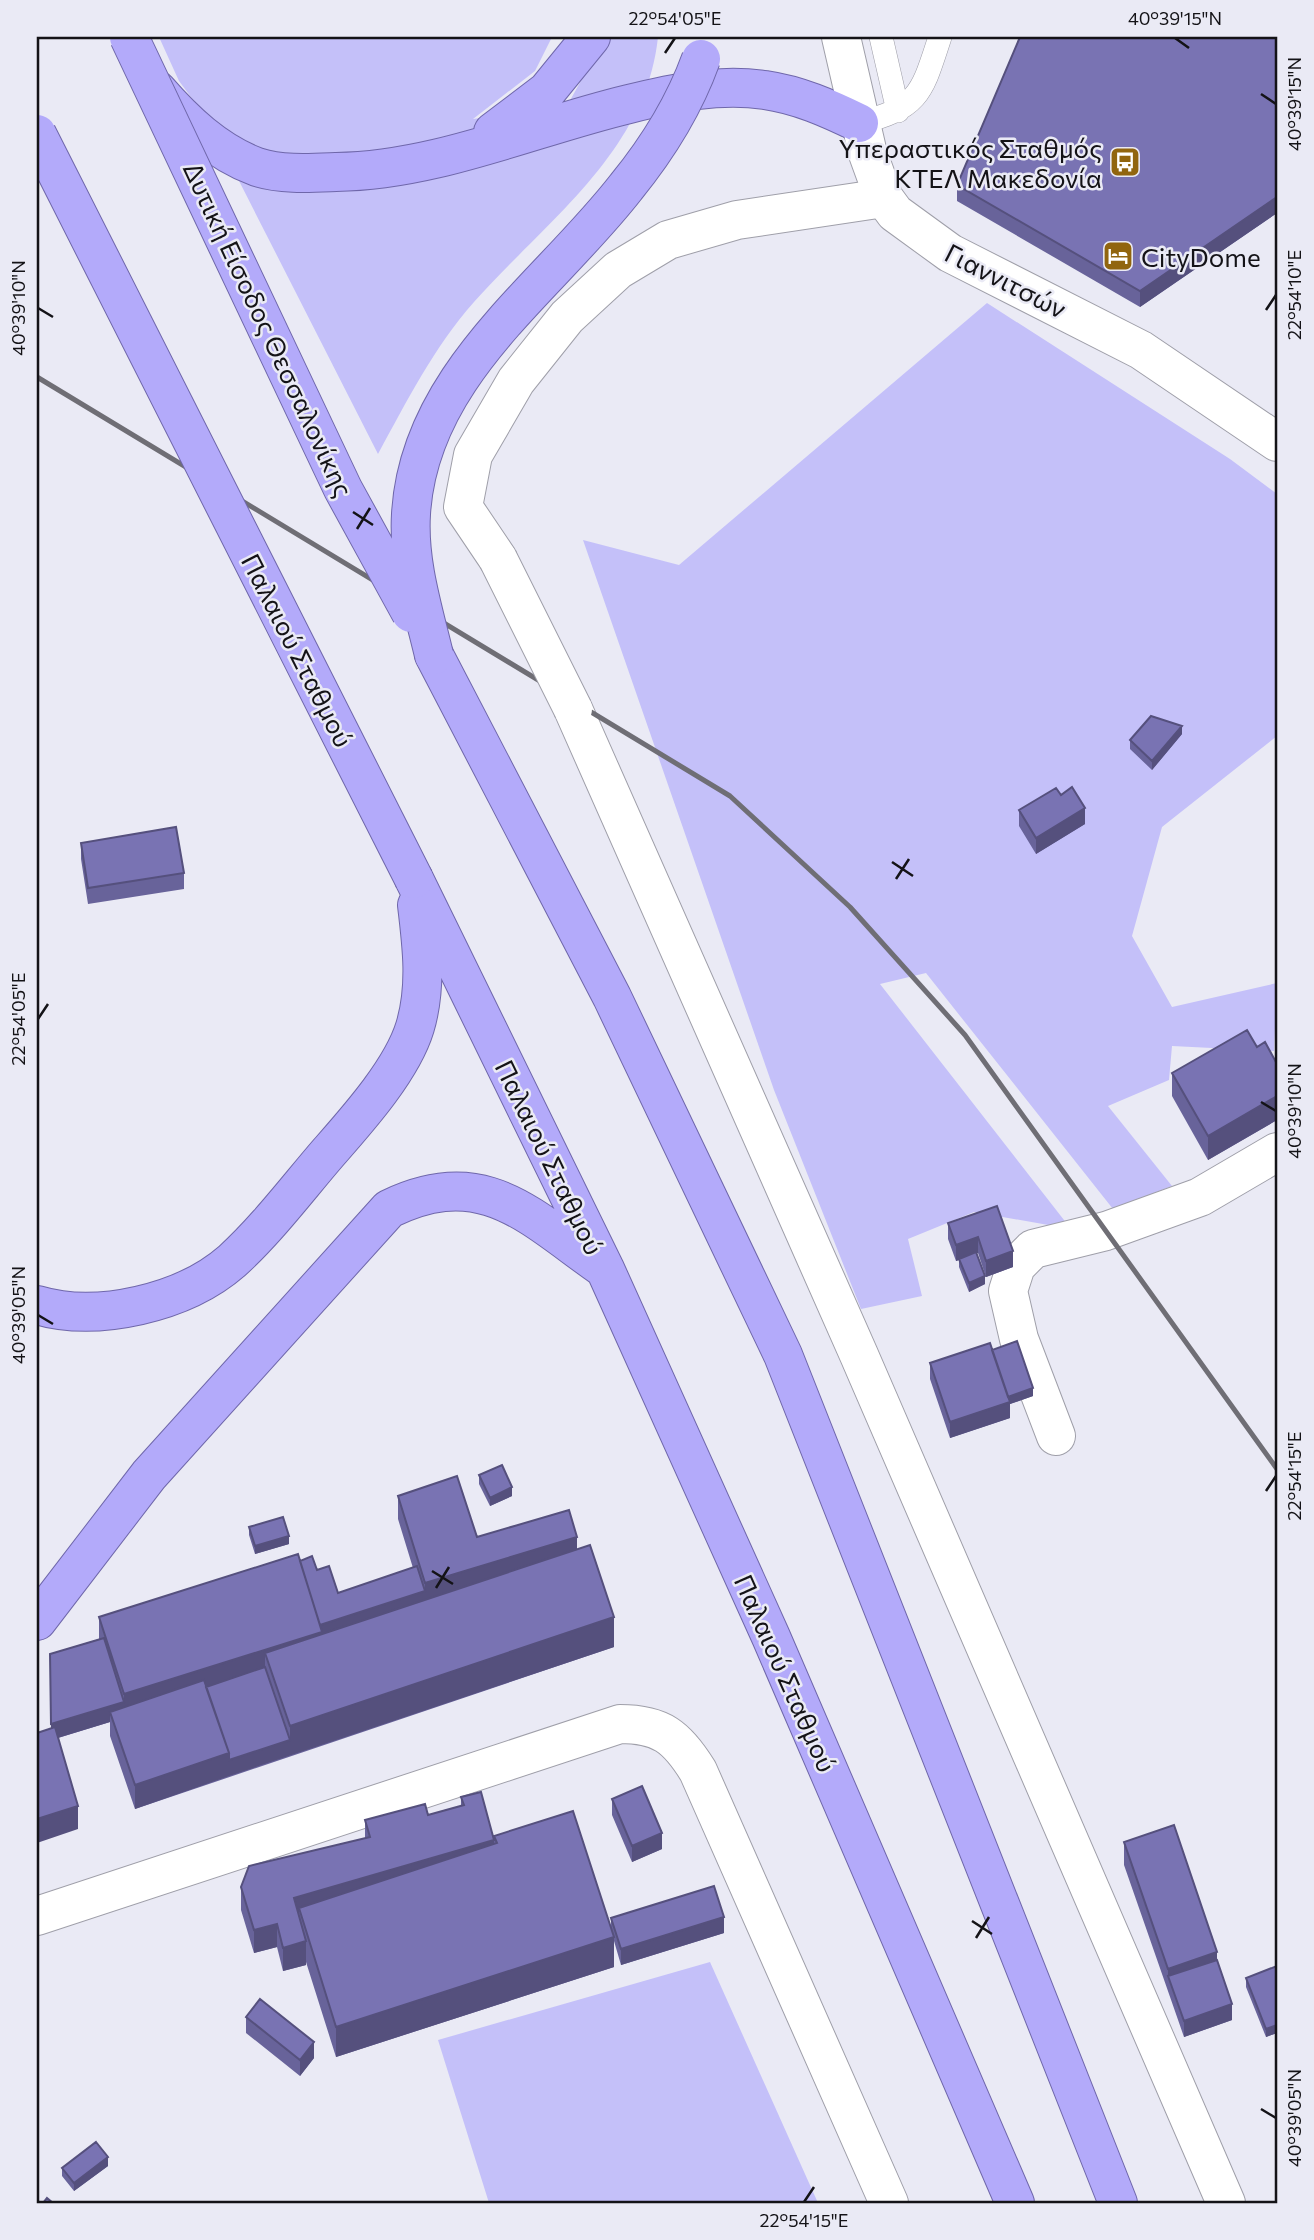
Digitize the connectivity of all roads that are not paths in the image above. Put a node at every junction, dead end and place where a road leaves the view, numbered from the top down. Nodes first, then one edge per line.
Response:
1 (129, 37) edge
2 (591, 37) edge
3 (841, 37) edge
4 (881, 37) edge
5 (940, 37) edge
6 (704, 48) edge
7 (157, 90) junction
8 (898, 111) junction
9 (859, 123) junction
10 (37, 134) edge
11 (460, 151) junction
12 (884, 198) junction
13 (1277, 442) edge
14 (434, 655) junction
15 (414, 879) junction
16 (1277, 1153) edge
17 (605, 1269) junction
18 (37, 1305) edge
19 (1056, 1436) dead end
20 (37, 1621) edge
21 (37, 1916) edge
22 (889, 2203) edge
23 (1015, 2203) edge
24 (1118, 2203) edge
25 (1226, 2203) edge

1 - 7 highway, Δυτική Είσοδος Θεσσαλονίκης, bridge
2 - 11 highway
3 - 9 street, Γιαννιτσών
4 - 8 lane
5 - 8 lane
6 - 14 highway, bridge
7 - 11 highway
7 - 14 highway, Δυτική Είσοδος Θεσσαλονίκης, bridge
8 - 9 lane
9 - 11 highway
9 - 12 street, Γιαννιτσών
10 - 15 highway, Παλαιού Σταθμού, bridge
12 - 13 street, Γιαννιτσών
12 - 25 street, bridge
14 - 24 highway
15 - 17 highway, Παλαιού Σταθμού
15 - 18 highway
16 - 19 street
17 - 20 highway
17 - 23 highway, Παλαιού Σταθμού
21 - 22 street

